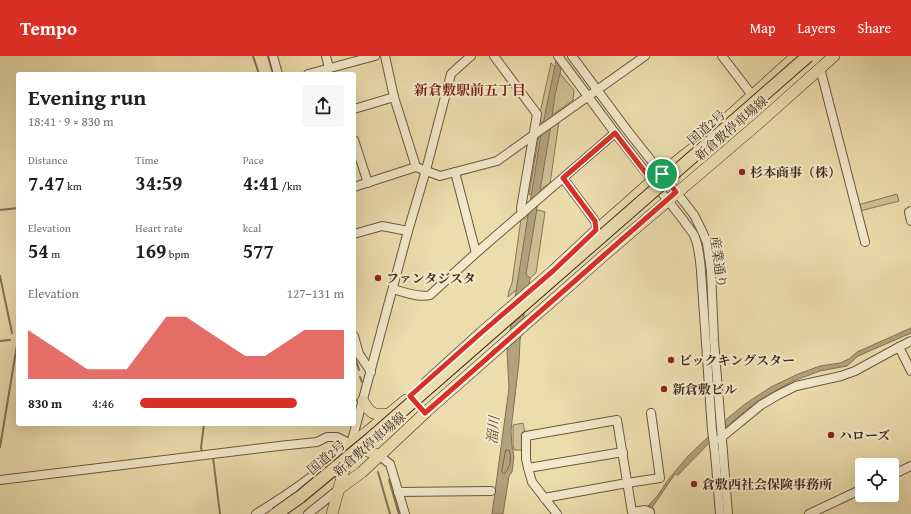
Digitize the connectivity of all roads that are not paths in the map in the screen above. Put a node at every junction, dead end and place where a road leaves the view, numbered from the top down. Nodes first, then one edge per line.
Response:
1 (273, 56) edge
2 (326, 56) edge
3 (375, 56) edge
4 (385, 56) edge
5 (471, 56) edge
6 (494, 56) edge
7 (558, 56) edge
8 (572, 56) edge
9 (645, 56) edge
10 (722, 56) edge
11 (796, 56) edge
12 (808, 56) edge
13 (834, 56) edge
14 (329, 68) junction
15 (820, 68) junction
16 (277, 72) edge
17 (315, 72) edge
18 (597, 90) junction
19 (752, 95) junction
20 (588, 96) junction
21 (394, 97) junction
22 (356, 108) edge
23 (537, 132) junction
24 (615, 133) junction
25 (356, 146) edge
26 (416, 167) junction
27 (426, 170) junction
28 (455, 172) junction
29 (662, 174) junction
30 (563, 178) junction
31 (652, 181) junction
32 (368, 183) junction
33 (356, 187) edge
34 (676, 192) junction
35 (667, 200) junction
36 (911, 211) edge
37 (522, 213) junction
38 (911, 221) edge
39 (596, 230) junction
40 (408, 231) junction
41 (356, 233) edge
42 (865, 242) dead end
43 (476, 253) junction
44 (602, 257) junction
45 (393, 289) junction
46 (531, 290) junction
47 (544, 307) junction
48 (911, 341) edge
49 (356, 343) edge
50 (899, 348) junction
51 (911, 371) edge
52 (371, 372) junction
53 (410, 396) junction
54 (363, 401) junction
55 (425, 413) junction
56 (651, 413) dead end
57 (389, 414) junction
58 (722, 437) junction
59 (351, 444) junction
60 (622, 452) junction
61 (715, 453) junction
62 (380, 456) junction
63 (911, 466) edge
64 (528, 468) junction
65 (899, 472) edge
66 (0, 480) edge
67 (627, 483) junction
68 (339, 489) junction
69 (491, 491) dead end
70 (398, 492) junction
71 (855, 492) edge
72 (544, 498) junction
73 (648, 512) edge
74 (256, 514) edge
75 (276, 514) edge
76 (308, 514) edge
77 (332, 514) edge
78 (405, 514) edge
79 (557, 514) edge
80 (720, 514) edge
81 (728, 514) edge
82 (810, 514) edge

1 - 16 street
2 - 14 street
3 - 14 street
4 - 21 street
5 - 27 street
6 - 23 street
7 - 20 street, 産業通り
8 - 18 street, 産業通り
9 - 18 street
10 - 19 street
11 - 19 main road, 新倉敷停車場線
12 - 75 highway, 国道2号, bridge
13 - 15 main road, 新倉敷停車場線
14 - 17 street
15 - 34 main road, 新倉敷停車場線
15 - 42 street
18 - 20 street
18 - 29 street, 産業通り
19 - 29 main road, 新倉敷停車場線
20 - 23 street
20 - 24 street, 産業通り
21 - 22 street
21 - 26 street
23 - 28 street
23 - 37 street
24 - 30 street
24 - 31 street, 産業通り
25 - 32 street
26 - 27 street
26 - 32 street
27 - 28 street
27 - 40 street
28 - 43 street
29 - 31 main road, 新倉敷停車場線
29 - 34 street, 産業通り
30 - 37 street
30 - 39 street
31 - 35 street, 産業通り
31 - 39 main road, 新倉敷停車場線
32 - 33 street
34 - 35 main road, 新倉敷停車場線
34 - 58 street, 産業通り
35 - 44 main road, 新倉敷停車場線
35 - 61 street, 産業通り
36 - 38 street
37 - 43 street
39 - 44 main road
39 - 46 main road, 新倉敷停車場線
40 - 41 street
40 - 45 street
43 - 45 street
44 - 47 main road, 新倉敷停車場線
45 - 52 street
46 - 47 main road
46 - 53 main road, 新倉敷停車場線
47 - 55 main road, 新倉敷停車場線
48 - 50 street
49 - 52 street
50 - 51 street
50 - 58 street
52 - 54 street
53 - 55 main road
53 - 57 main road, 新倉敷停車場線
54 - 57 main road
54 - 59 street
55 - 62 main road, 新倉敷停車場線
56 - 67 street
57 - 59 main road, 新倉敷停車場線
58 - 61 street
58 - 81 street, 産業通り
59 - 62 main road
59 - 66 street
59 - 68 main road, 新倉敷停車場線
59 - 74 street
60 - 64 street
60 - 64 street
60 - 67 street
61 - 80 street, 産業通り
62 - 68 main road, 新倉敷停車場線
62 - 70 street
63 - 65 street
64 - 72 street
67 - 72 street
67 - 73 street
68 - 76 street
68 - 77 main road, 新倉敷停車場線
69 - 70 street
70 - 78 street
71 - 82 street
72 - 79 street

